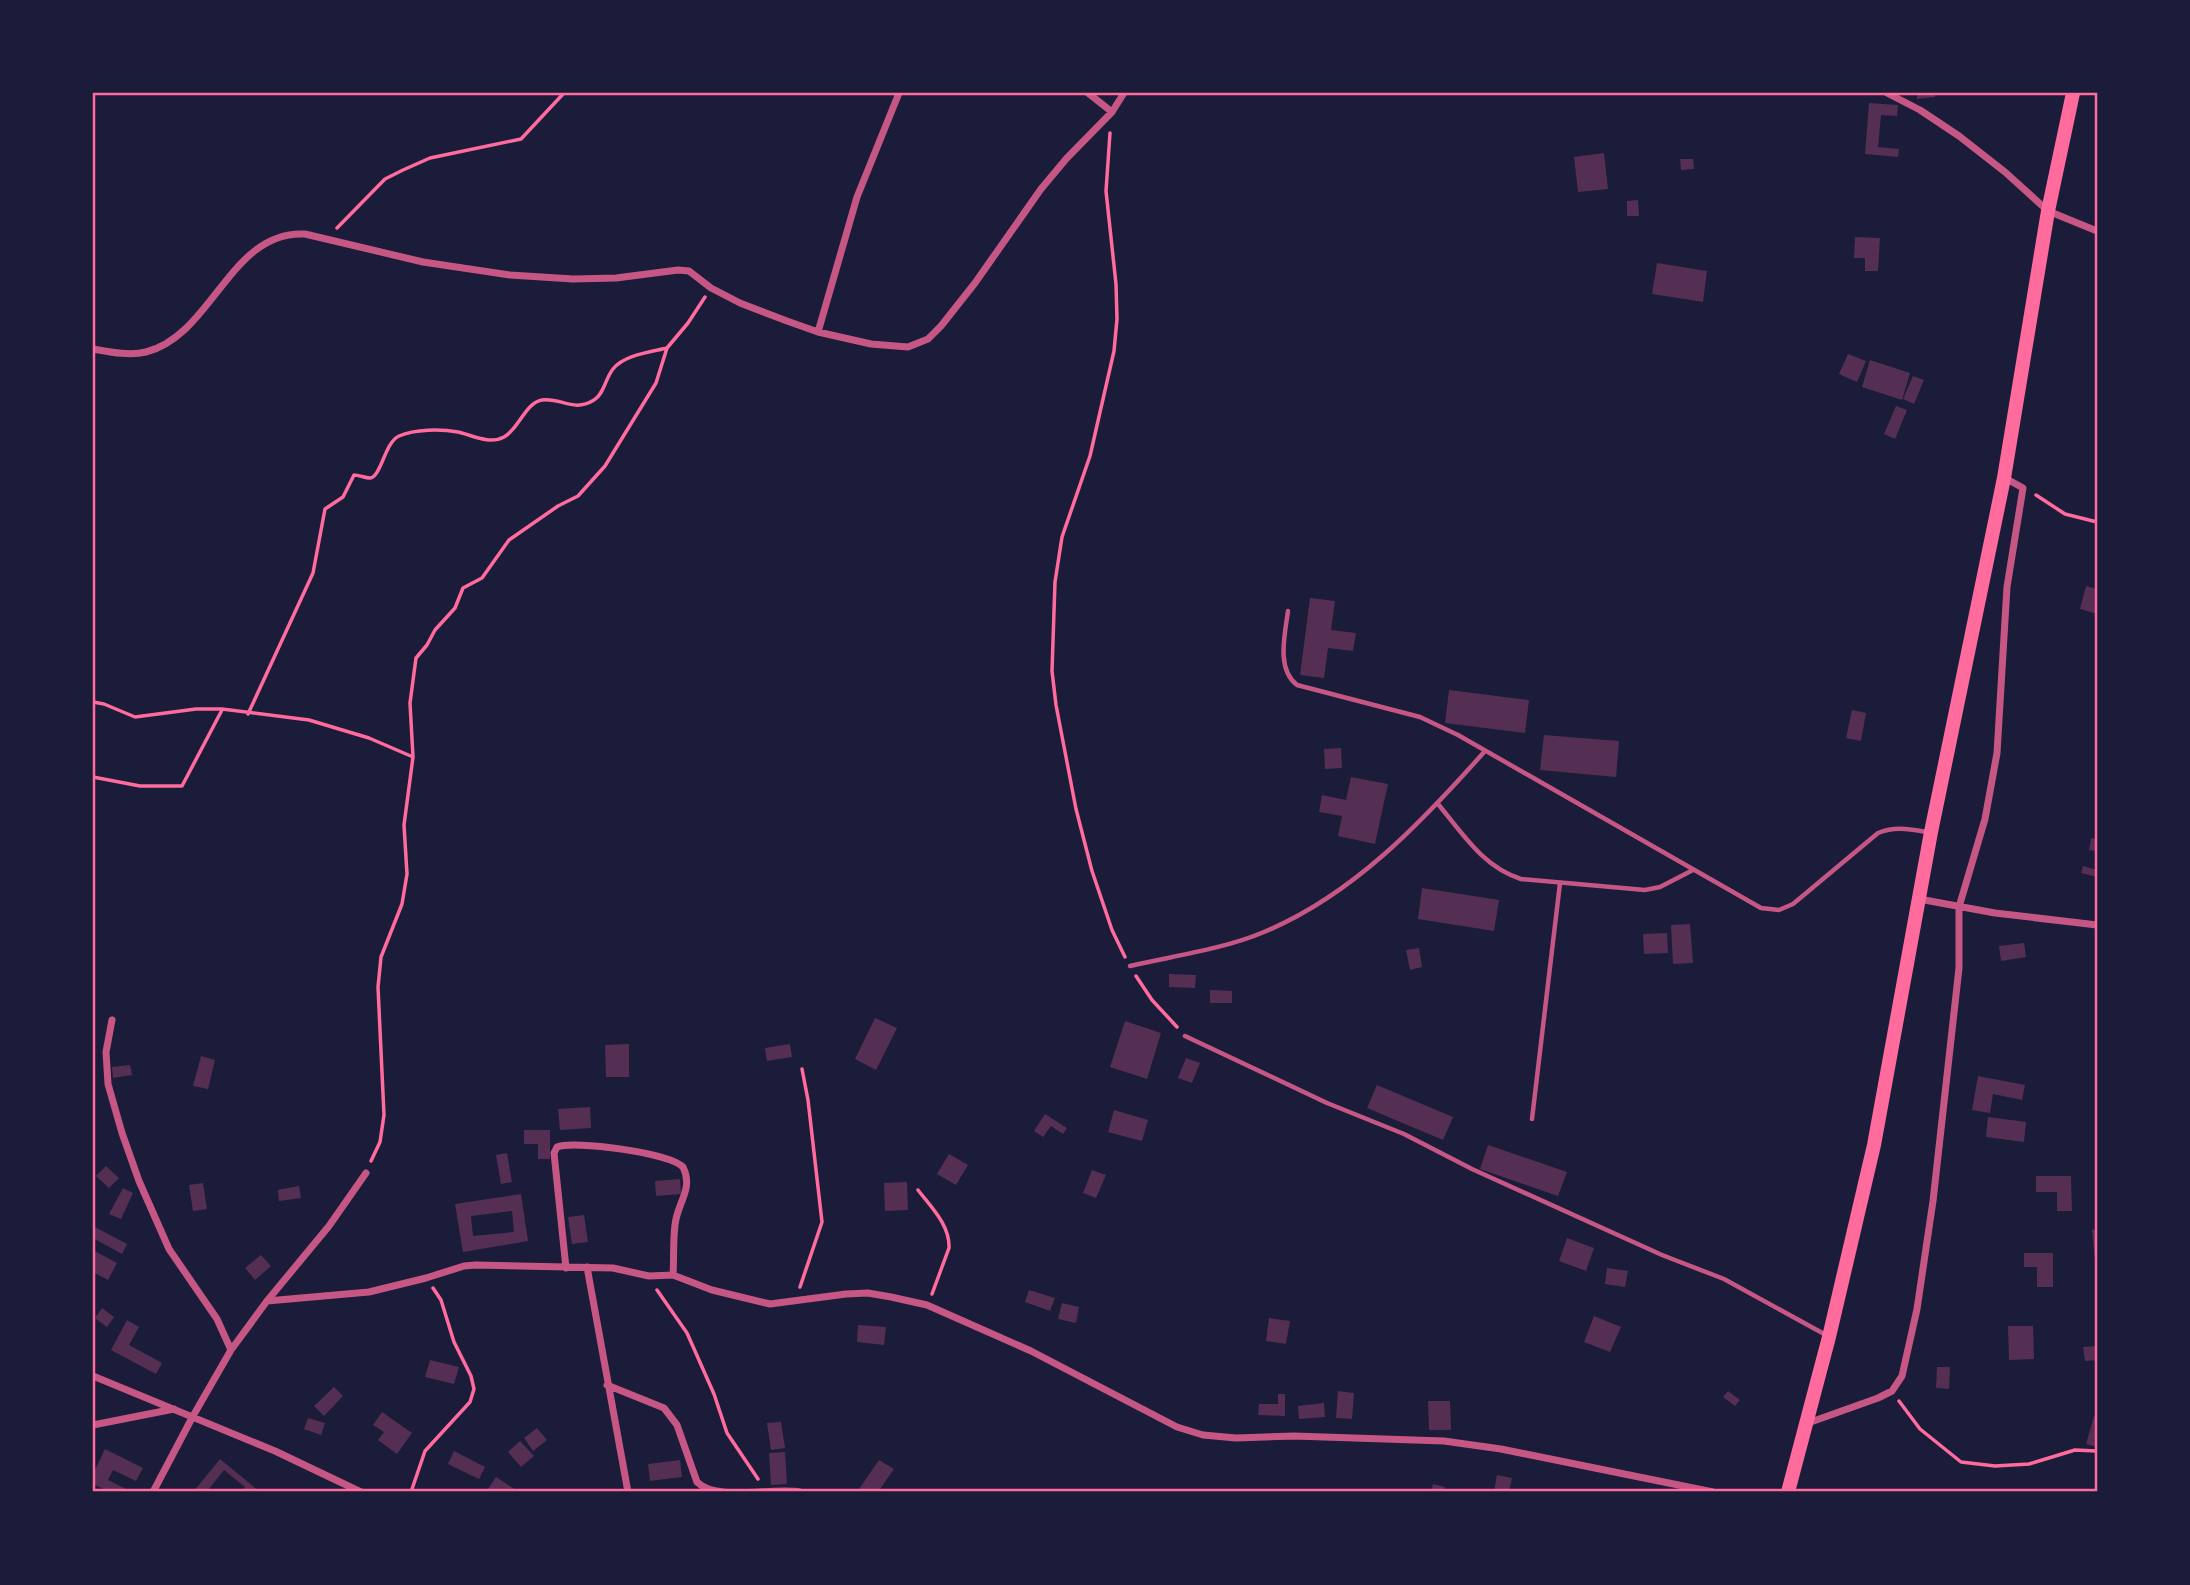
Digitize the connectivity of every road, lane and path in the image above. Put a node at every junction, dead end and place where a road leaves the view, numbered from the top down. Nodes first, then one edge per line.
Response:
1 (564, 93) edge
2 (899, 93) edge
3 (1088, 93) edge
4 (1124, 93) edge
5 (1887, 93) edge
6 (2073, 93) edge
7 (1112, 112) junction
8 (2048, 211) junction
9 (2097, 231) edge
10 (326, 239) junction
11 (711, 288) junction
12 (818, 332) junction
13 (667, 348) junction
14 (93, 349) edge
15 (2004, 478) junction
16 (2023, 488) junction
17 (2097, 522) edge
18 (1288, 611) dead end
19 (93, 702) edge
20 (222, 709) junction
21 (248, 714) junction
22 (1485, 751) junction
23 (412, 757) junction
24 (93, 777) edge
25 (1438, 804) junction
26 (1931, 832) junction
27 (1693, 870) junction
28 (1560, 883) junction
29 (1919, 899) junction
30 (1959, 907) junction
31 (2097, 925) edge
32 (1130, 966) junction
33 (112, 1020) dead end
34 (1185, 1036) joint
35 (802, 1069) dead end
36 (1532, 1119) dead end
37 (366, 1173) joint
38 (918, 1189) dead end
39 (587, 1267) junction
40 (566, 1268) junction
41 (673, 1275) junction
42 (649, 1276) junction
43 (426, 1278) junction
44 (267, 1301) junction
45 (795, 1302) junction
46 (928, 1305) junction
47 (1829, 1337) junction
48 (231, 1350) junction
49 (93, 1376) edge
50 (607, 1385) junction
51 (1892, 1391) junction
52 (175, 1409) junction
53 (193, 1416) junction
54 (1808, 1423) junction
55 (93, 1425) edge
56 (2097, 1451) edge
57 (765, 1490) junction
58 (153, 1492) edge
59 (361, 1492) edge
60 (411, 1492) edge
61 (628, 1492) edge
62 (800, 1492) edge
63 (1713, 1492) edge
64 (1788, 1492) edge

1 - 10 path
2 - 12 street
3 - 7 street
4 - 7 street
5 - 8 street
6 - 8 highway
7 - 12 street
7 - 32 path
8 - 9 street
8 - 15 highway
10 - 11 street
10 - 14 street
11 - 12 street
11 - 13 path
13 - 21 path
13 - 23 path
15 - 16 street
15 - 26 highway
16 - 17 path
16 - 30 street
18 - 22 lane
19 - 20 path
20 - 21 path
20 - 24 path
21 - 23 path
22 - 25 lane
22 - 27 lane
23 - 37 path
25 - 28 lane
25 - 32 lane
26 - 27 lane
26 - 29 highway
27 - 28 lane
28 - 36 lane
29 - 30 street
29 - 47 highway
30 - 31 street
30 - 51 street
32 - 34 path
33 - 48 street
34 - 47 lane
35 - 45 path
37 - 44 street
38 - 46 path
39 - 40 street
39 - 42 street
39 - 50 street
40 - 41 street
40 - 43 street
41 - 42 street
41 - 45 street
42 - 57 path
43 - 44 street
43 - 60 path
44 - 48 street
45 - 46 street
46 - 63 street
47 - 54 highway
48 - 53 street
49 - 52 street
50 - 57 street
50 - 61 street
51 - 54 street
51 - 56 path
52 - 53 street
52 - 55 street
53 - 58 street
53 - 59 street
54 - 64 highway
57 - 62 street

